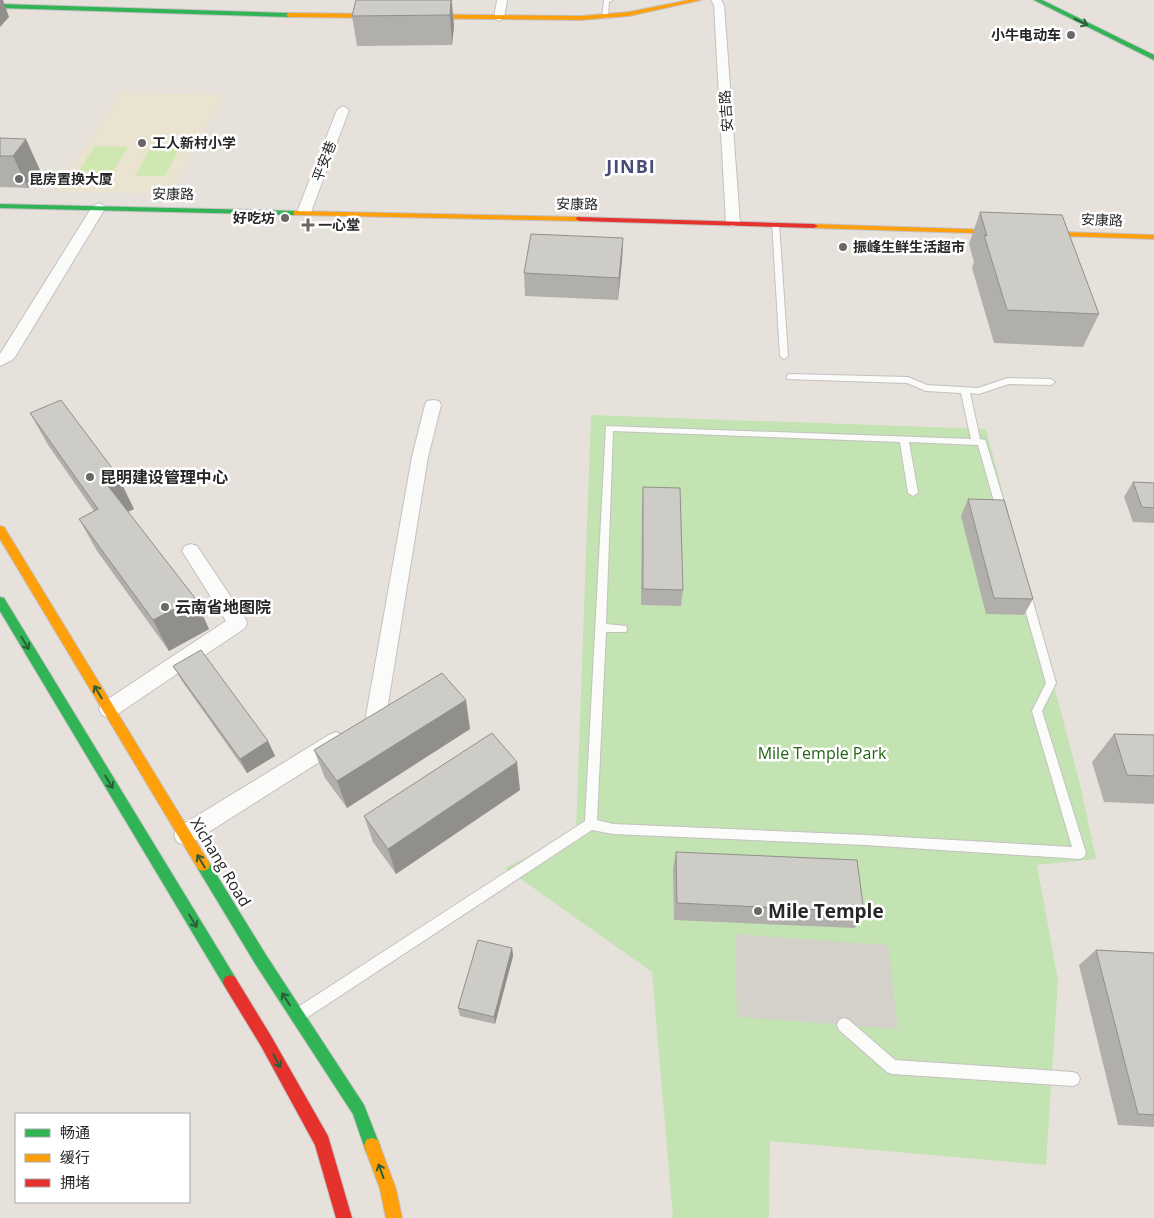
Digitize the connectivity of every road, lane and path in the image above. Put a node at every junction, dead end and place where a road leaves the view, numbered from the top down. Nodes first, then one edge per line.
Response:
1 (502, 0) edge
2 (610, 0) edge
3 (698, 0) edge
4 (716, 0) edge
5 (1037, 0) edge
6 (0, 6) edge
7 (605, 17) junction
8 (499, 18) junction
9 (1154, 58) edge
10 (343, 110) dead end
11 (0, 206) edge
12 (99, 207) junction
13 (304, 212) junction
14 (733, 223) junction
15 (775, 224) junction
16 (1154, 236) edge
17 (784, 356) dead end
18 (0, 361) edge
19 (790, 377) dead end
20 (1051, 382) dead end
21 (965, 390) junction
22 (433, 406) dead end
23 (904, 440) junction
24 (976, 442) junction
25 (913, 493) dead end
26 (1006, 526) edge
27 (0, 530) edge
28 (191, 551) dead end
29 (1022, 581) edge
30 (0, 601) edge
31 (602, 628) junction
32 (622, 629) dead end
33 (399, 701) edge
34 (109, 709) junction
35 (363, 724) junction
36 (591, 824) junction
37 (185, 835) junction
38 (297, 1016) junction
39 (844, 1025) dead end
40 (1074, 1079) dead end
41 (344, 1218) edge
42 (394, 1218) edge

1 - 8 street
2 - 7 lane
3 - 7 street
4 - 14 street, 安吉路
5 -> 9 street
6 - 8 street
7 - 8 street
10 - 13 street, 平安巷
11 - 12 street, 安康路
12 - 13 street, 安康路
12 - 18 street
13 - 14 street, 安康路
14 - 15 street, 安康路
15 - 16 street, 安康路
15 - 17 lane
19 - 21 lane
20 - 21 lane
21 - 24 lane
22 - 35 street
23 - 24 lane
23 - 25 lane
23 - 31 lane
24 - 26 lane
34 -> 27 street, Xichang Road
28 - 34 street
29 - 36 lane
30 -> 41 street
31 - 32 lane
31 - 36 lane
33 - 35 street
34 - 37 street, Xichang Road
35 - 37 street
36 - 38 lane
38 -> 37 street, Xichang Road
42 -> 38 street, Xichang Road
39 - 40 lane

